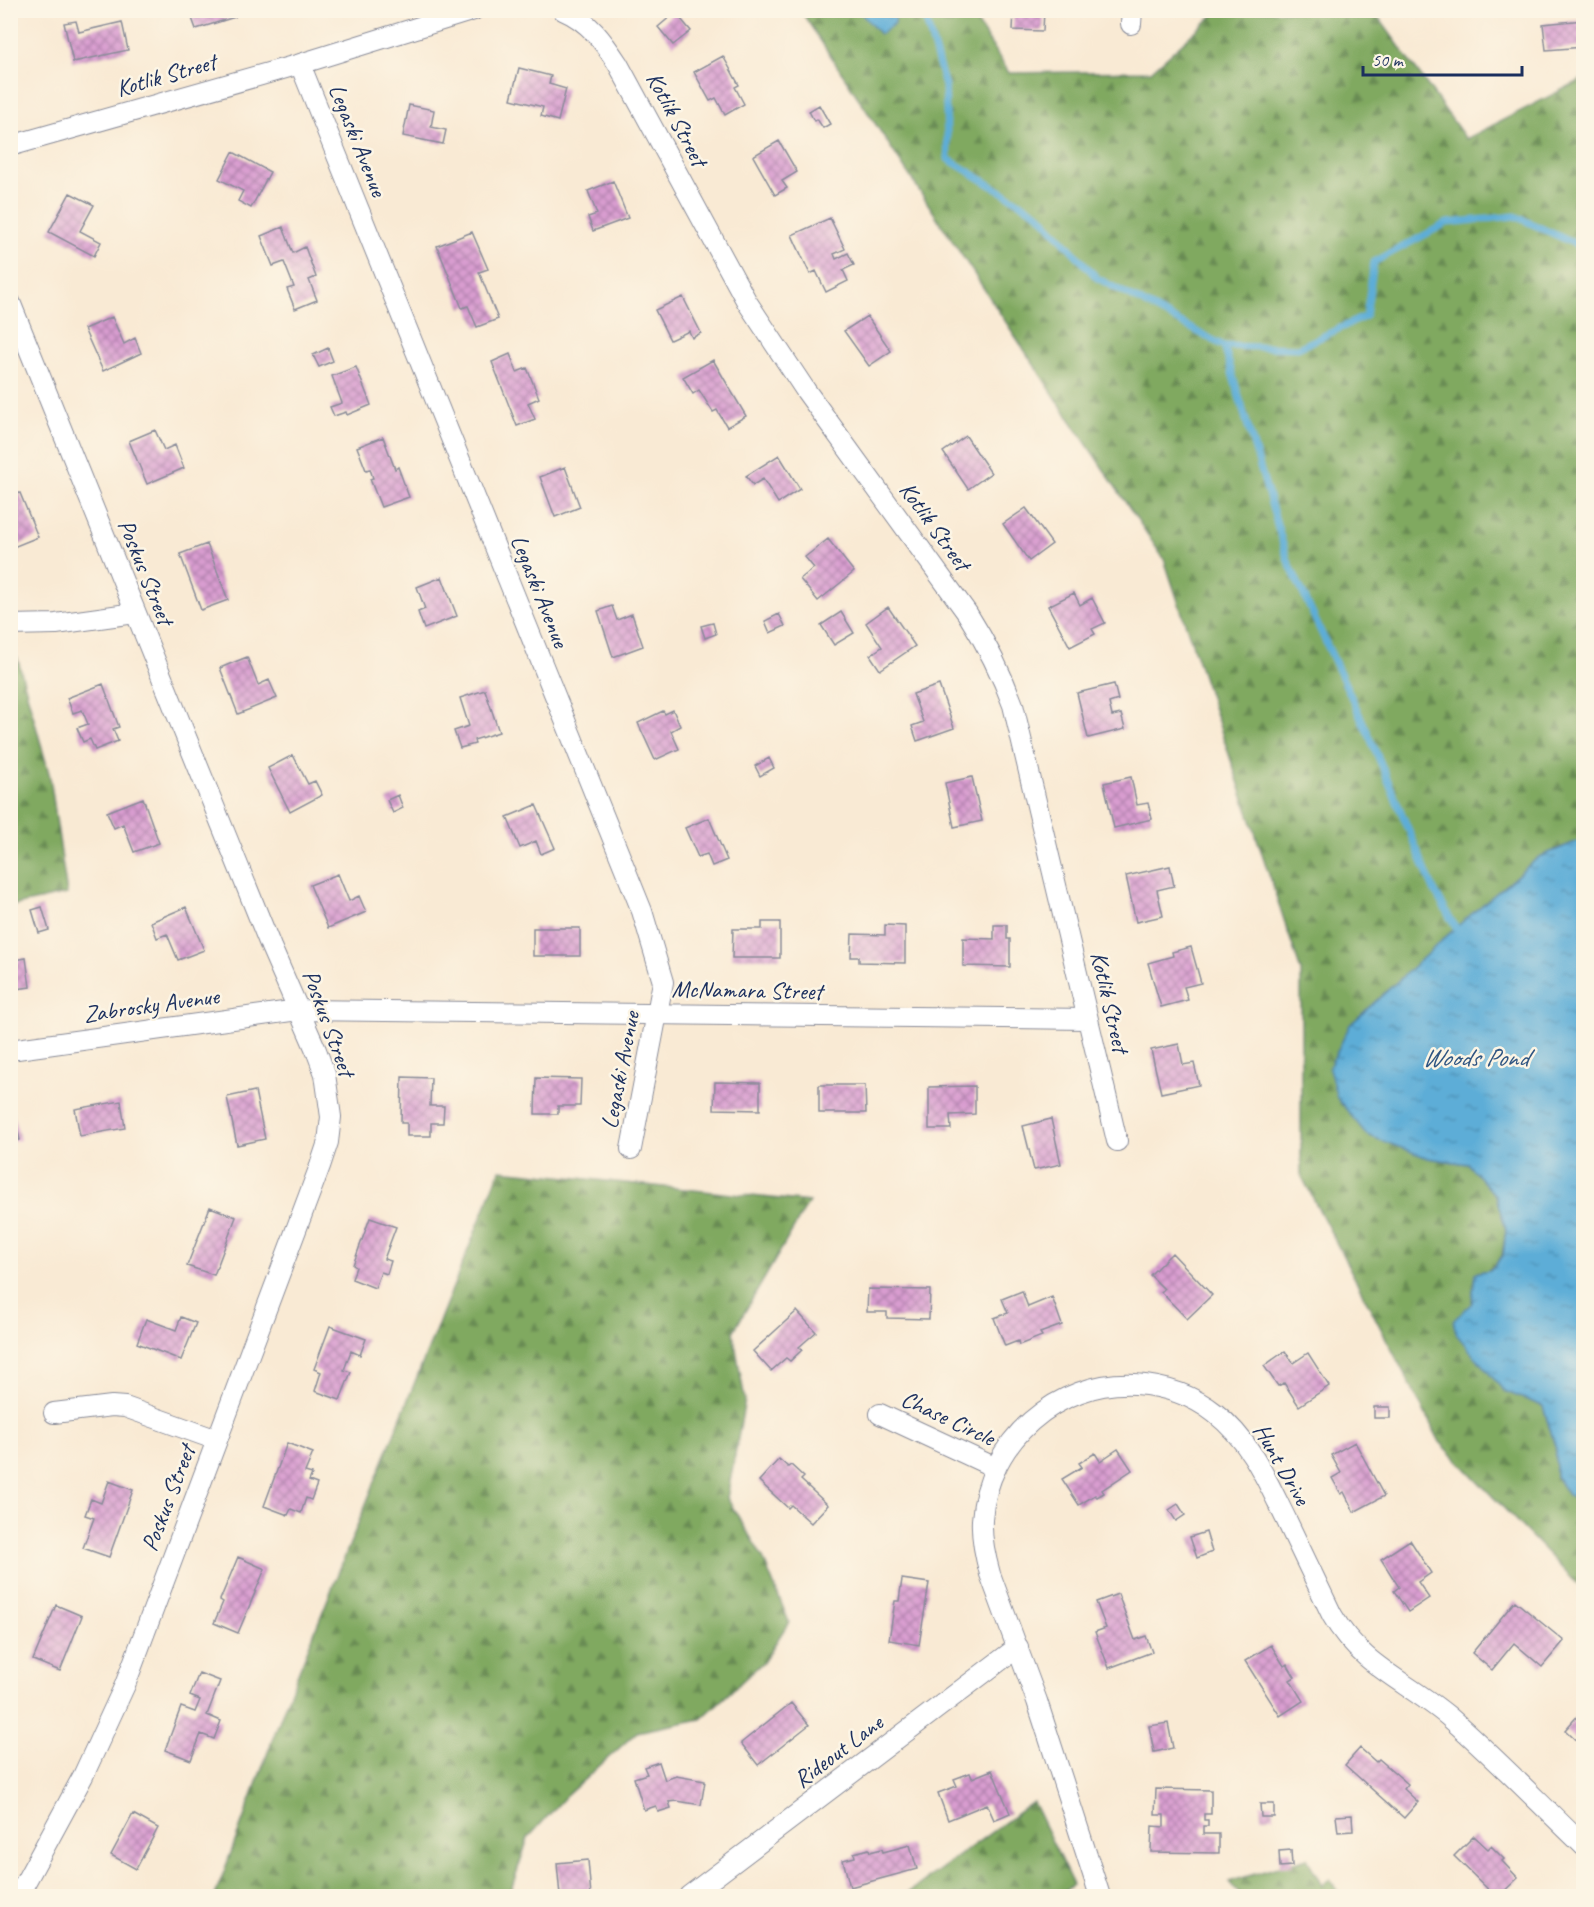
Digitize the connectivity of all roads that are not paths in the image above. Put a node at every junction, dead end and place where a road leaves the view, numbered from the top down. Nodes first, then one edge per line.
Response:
1 (474, 10) edge
2 (563, 10) edge
3 (300, 64) junction
4 (10, 146) edge
5 (10, 302) edge
6 (135, 613) junction
7 (10, 625) edge
8 (298, 1010) junction
9 (657, 1014) junction
10 (1087, 1019) junction
11 (10, 1050) edge
12 (1117, 1142) dead end
13 (631, 1149) dead end
14 (54, 1413) dead end
15 (879, 1414) dead end
16 (217, 1440) junction
17 (996, 1468) junction
18 (1018, 1647) junction
19 (1584, 1846) edge
20 (18, 1896) edge
21 (689, 1896) edge
22 (1100, 1896) edge

1 - 3 street, Kotlik Street
2 - 10 street, Kotlik Street
3 - 4 street, Kotlik Street
3 - 9 street, Legaski Avenue
5 - 6 street, Poskus Street
6 - 7 street
6 - 8 street, Poskus Street
8 - 9 street, McNamara Street
8 - 11 street, Zabrosky Avenue
8 - 16 street, Poskus Street
9 - 10 street, McNamara Street
9 - 13 street, Legaski Avenue
10 - 12 street, Kotlik Street
14 - 16 street
15 - 17 street, Chase Circle
16 - 20 street, Poskus Street
17 - 18 street, Hunt Drive
17 - 19 street, Hunt Drive
18 - 21 street, Rideout Lane
18 - 22 street, Hunt Drive

